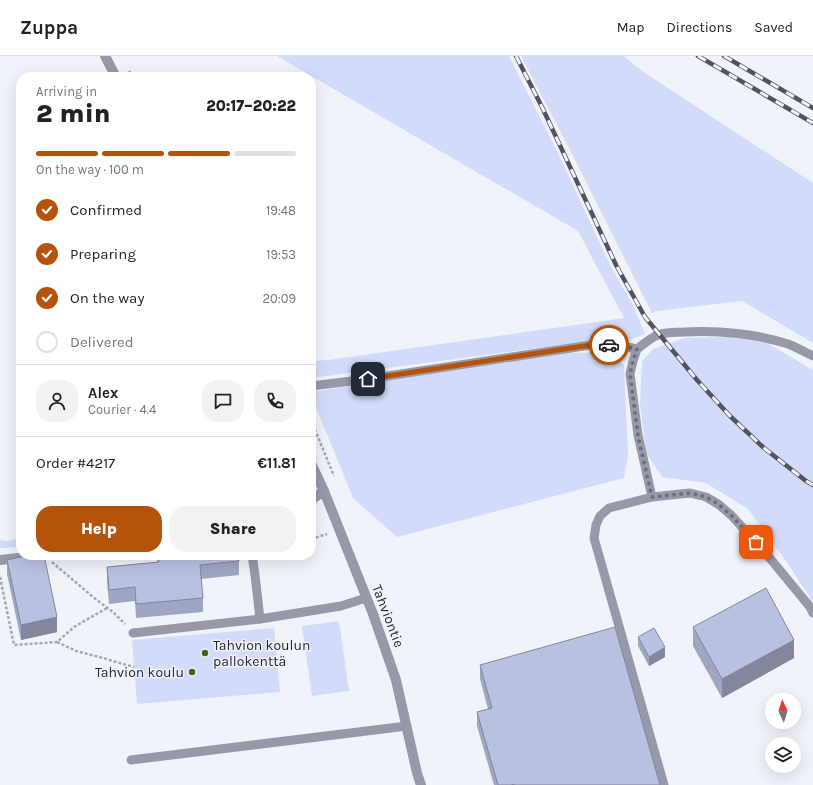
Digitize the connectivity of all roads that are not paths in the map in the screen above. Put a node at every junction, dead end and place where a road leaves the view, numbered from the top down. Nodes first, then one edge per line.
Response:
1 (105, 56) edge
2 (113, 72) edge
3 (637, 349) junction
4 (813, 356) edge
5 (316, 385) edge
6 (316, 474) edge
7 (324, 491) junction
8 (316, 497) edge
9 (652, 497) junction
10 (16, 558) edge
11 (0, 560) edge
12 (253, 560) edge
13 (366, 598) junction
14 (813, 613) edge
15 (260, 619) junction
16 (133, 633) road end
17 (407, 726) junction
18 (131, 760) dead end
19 (421, 785) edge
20 (664, 785) edge

1 - 2 street
3 - 4 lane
3 - 5 lane
3 - 9 lane
6 - 7 street, Tahviontie
7 - 8 street
7 - 13 street, Tahviontie
9 - 14 lane
9 - 20 lane
10 - 11 street
12 - 15 lane
13 - 15 lane
13 - 17 street, Tahviontie
15 - 16 lane
17 - 18 lane
17 - 19 street, Tahviontie

